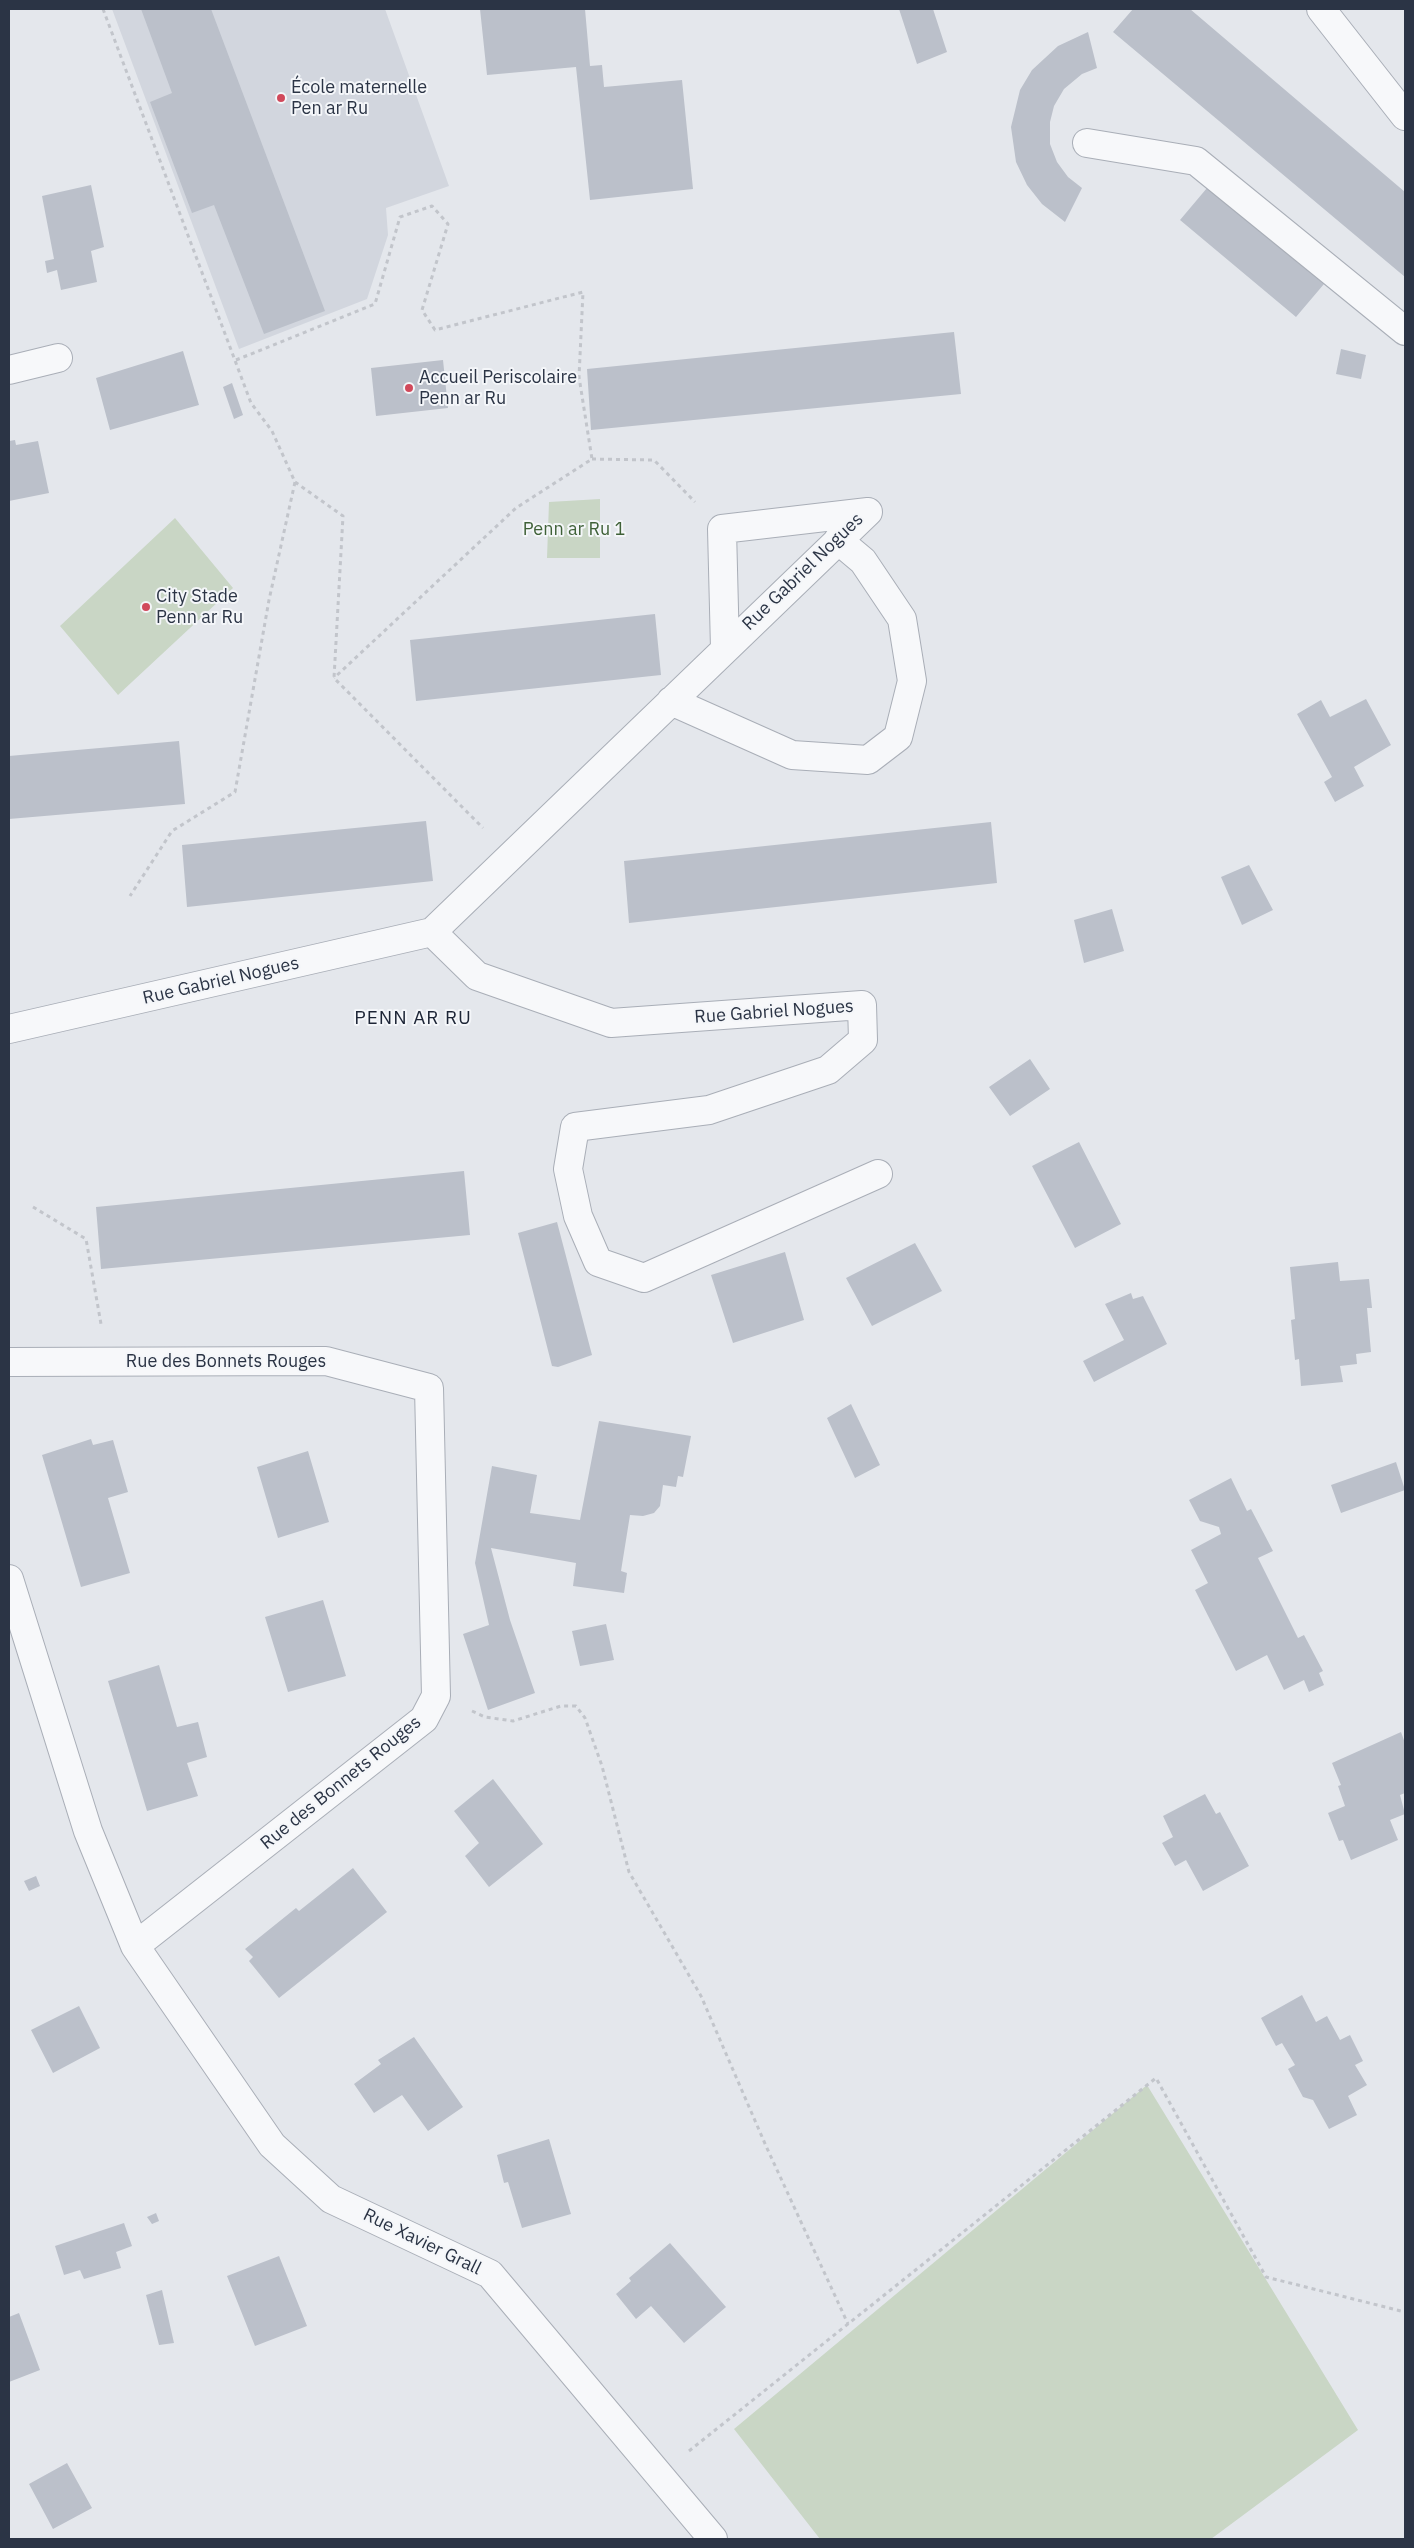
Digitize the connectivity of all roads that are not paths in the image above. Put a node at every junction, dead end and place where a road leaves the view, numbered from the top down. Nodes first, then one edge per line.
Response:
1 (1321, 9) edge
2 (1405, 116) edge
3 (1087, 143) dead end
4 (1405, 330) edge
5 (58, 358) dead end
6 (9, 370) edge
7 (838, 540) junction
8 (724, 649) junction
9 (671, 701) junction
10 (432, 932) junction
11 (9, 1029) edge
12 (878, 1174) dead end
13 (9, 1362) edge
14 (9, 1579) edge
15 (136, 1946) junction
16 (713, 2539) edge

1 - 2 street
3 - 4 street
5 - 6 street
7 - 8 street, Rue Gabriel Nogues
7 - 8 street, Rue Gabriel Nogues
7 - 9 street
8 - 9 street, Rue Gabriel Nogues
9 - 10 street, Rue Gabriel Nogues
10 - 11 street, Rue Gabriel Nogues
10 - 12 street, Rue Gabriel Nogues
13 - 15 street, Rue des Bonnets Rouges
14 - 15 street
15 - 16 street, Rue Xavier Grall

